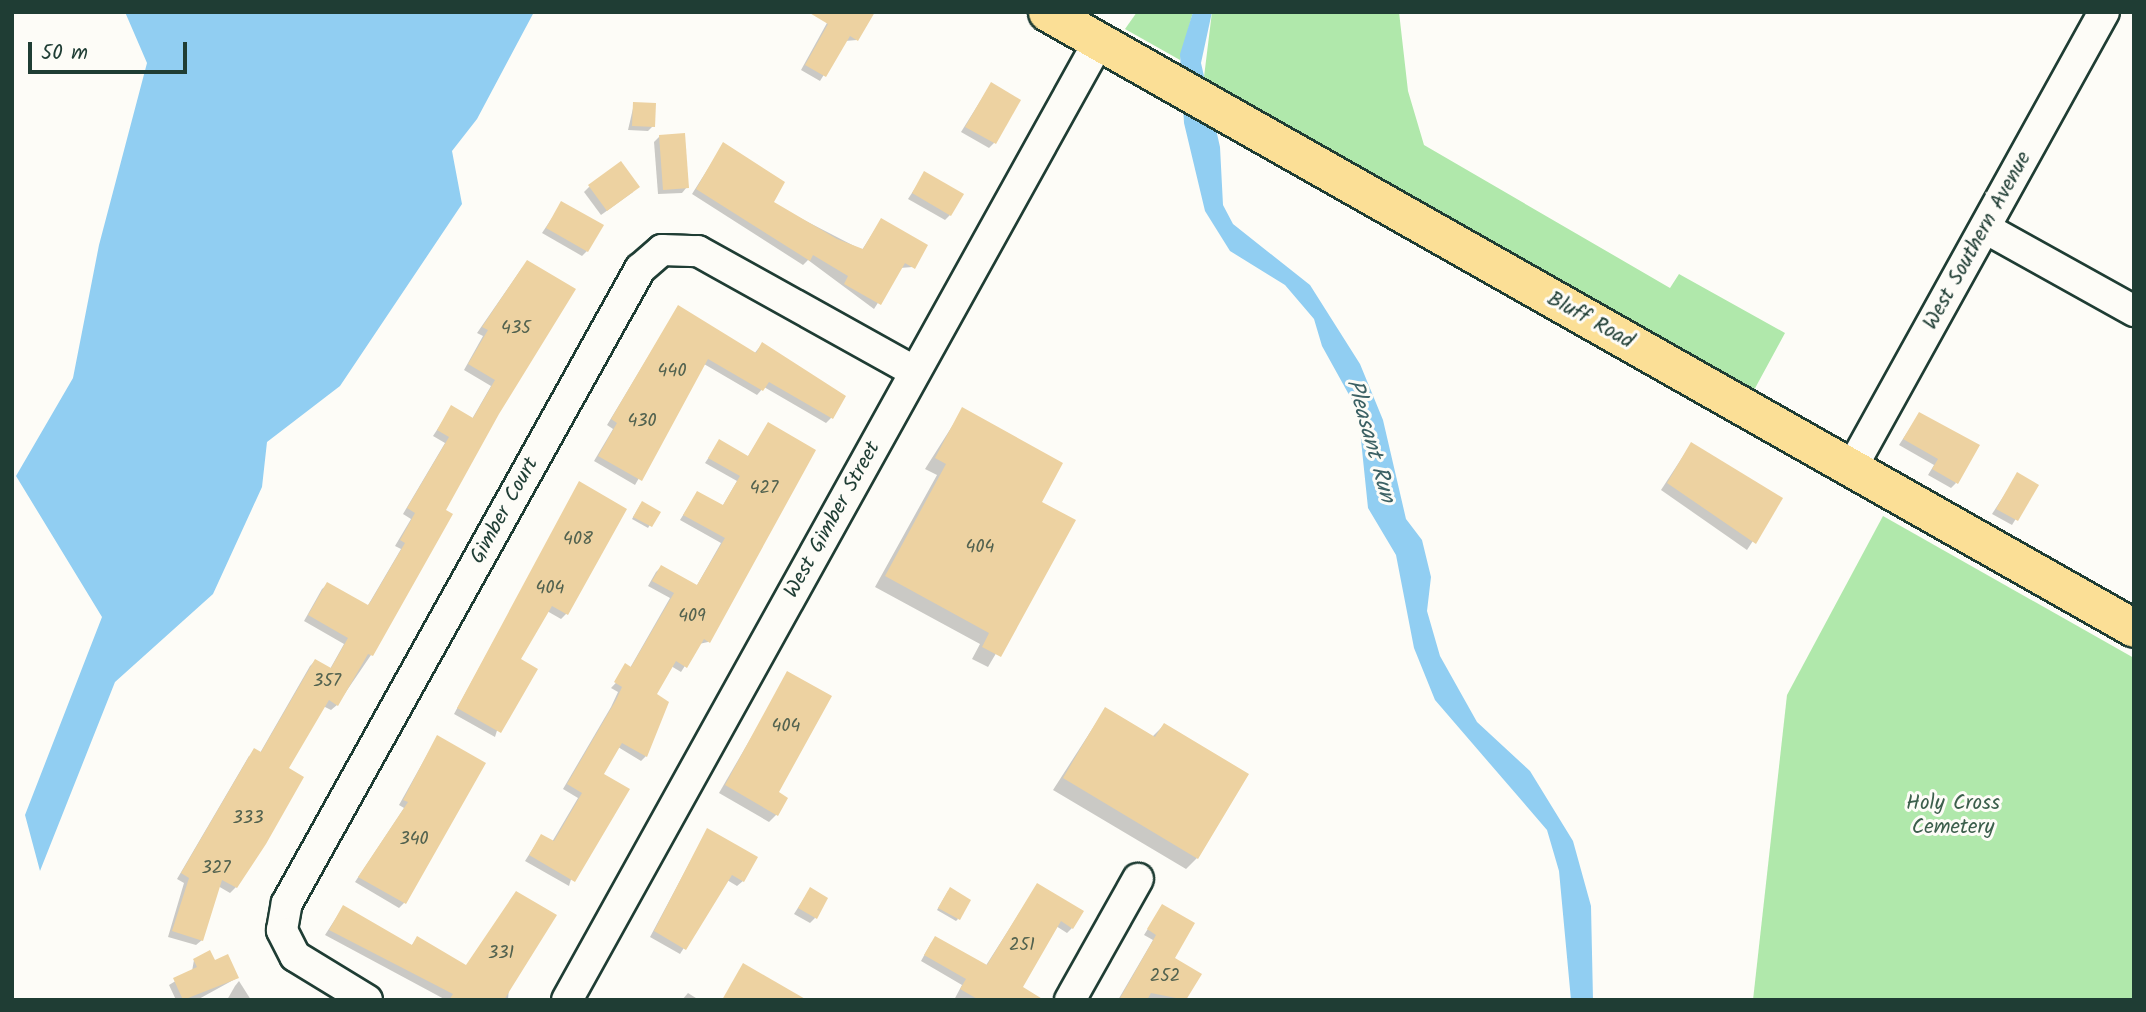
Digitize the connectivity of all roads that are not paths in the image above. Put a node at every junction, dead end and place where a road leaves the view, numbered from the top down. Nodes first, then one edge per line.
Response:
1 (1047, 12) edge
2 (2104, 12) edge
3 (1099, 41) junction
4 (1985, 228) junction
5 (2134, 311) edge
6 (915, 372) junction
7 (1850, 469) junction
8 (2134, 628) edge
9 (1138, 879) dead end
10 (368, 1000) edge
11 (567, 1000) edge
12 (1070, 1000) edge

1 - 3 main road, Bluff Road
2 - 4 street, West Southern Avenue
3 - 6 street, West Gimber Street
3 - 7 main road, Bluff Road
4 - 5 street
4 - 7 street, West Southern Avenue
6 - 10 street, Gimber Court
6 - 11 street, West Gimber Street
7 - 8 main road, Bluff Road
9 - 12 street

